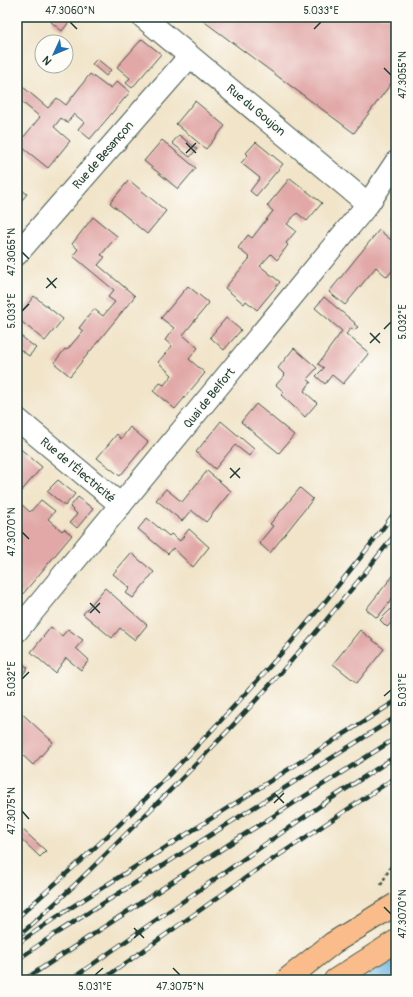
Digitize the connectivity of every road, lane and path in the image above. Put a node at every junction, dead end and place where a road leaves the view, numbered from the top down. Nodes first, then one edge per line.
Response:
1 (143, 17) edge
2 (190, 56) junction
3 (396, 162) edge
4 (368, 204) junction
5 (17, 254) edge
6 (17, 419) edge
7 (121, 505) junction
8 (17, 631) edge
9 (396, 904) edge
10 (396, 941) edge
11 (286, 980) edge
12 (335, 980) edge

1 - 2 street, Rue du Goujon
2 - 4 street, Rue du Goujon
2 - 5 street, Rue de Besançon
3 - 4 street, Quai de Belfort
4 - 7 street, Quai de Belfort
6 - 7 street, Rue de l'Électricité
7 - 8 street, Quai de Belfort
9 - 11 main road, bridge
10 - 12 main road

